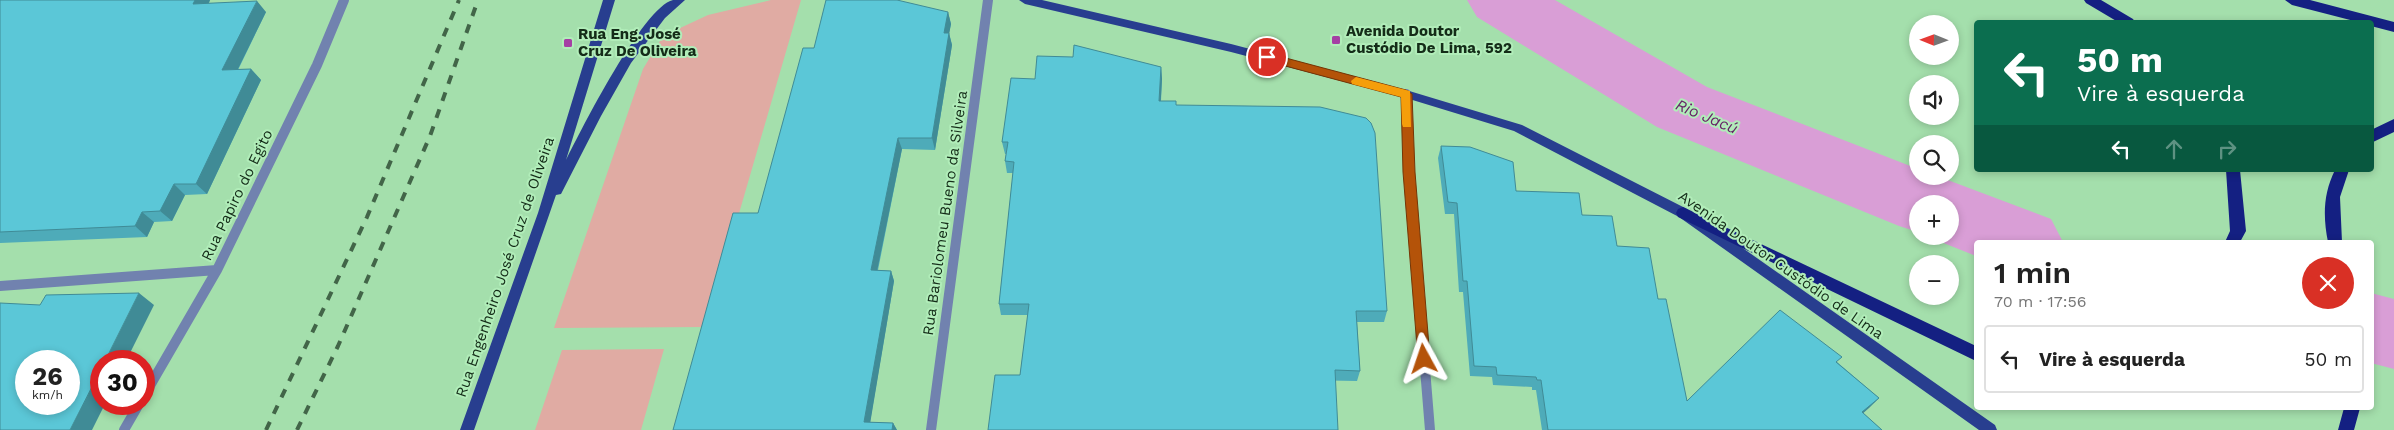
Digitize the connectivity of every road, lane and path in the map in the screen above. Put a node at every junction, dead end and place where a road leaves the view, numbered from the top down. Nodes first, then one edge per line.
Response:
1 (344, 0) edge
2 (609, 0) edge
3 (679, 0) edge
4 (988, 0) edge
5 (1025, 0) edge
6 (2091, 0) edge
7 (2292, 0) edge
8 (2125, 20) edge
9 (2368, 20) edge
10 (2374, 22) edge
11 (2394, 27) edge
12 (1406, 94) junction
13 (2394, 125) edge
14 (2374, 135) edge
15 (2233, 172) edge
16 (2341, 172) edge
17 (544, 212) junction
18 (1683, 213) junction
19 (2236, 237) edge
20 (2335, 240) edge
21 (217, 270) junction
22 (0, 286) edge
23 (1974, 353) edge
24 (155, 377) edge
25 (2351, 410) edge
26 (133, 415) edge
27 (124, 430) edge
28 (467, 430) edge
29 (931, 430) edge
30 (1430, 430) edge
31 (1990, 430) edge
32 (2346, 430) edge

1 - 21 street, Rua Papiro do Egito
2 - 17 main road, Rua Engenheiro José Cruz de Oliveira
3 - 17 main road
4 - 29 street, Rua Bariolomeu Bueno da Silveira
5 - 12 main road, Avenida Doutor Custódio de Lima
6 - 8 highway
7 - 9 highway
10 - 11 highway
12 - 18 main road, Avenida Doutor Custódio de Lima
12 - 30 street
13 - 14 highway
15 - 19 highway
16 - 20 highway
17 - 28 main road, Rua Engenheiro José Cruz de Oliveira
18 - 23 highway
18 - 31 main road, Avenida Doutor Custódio de Lima
21 - 22 street
21 - 24 street, Rua Papiro do Egito
25 - 32 highway
26 - 27 street

